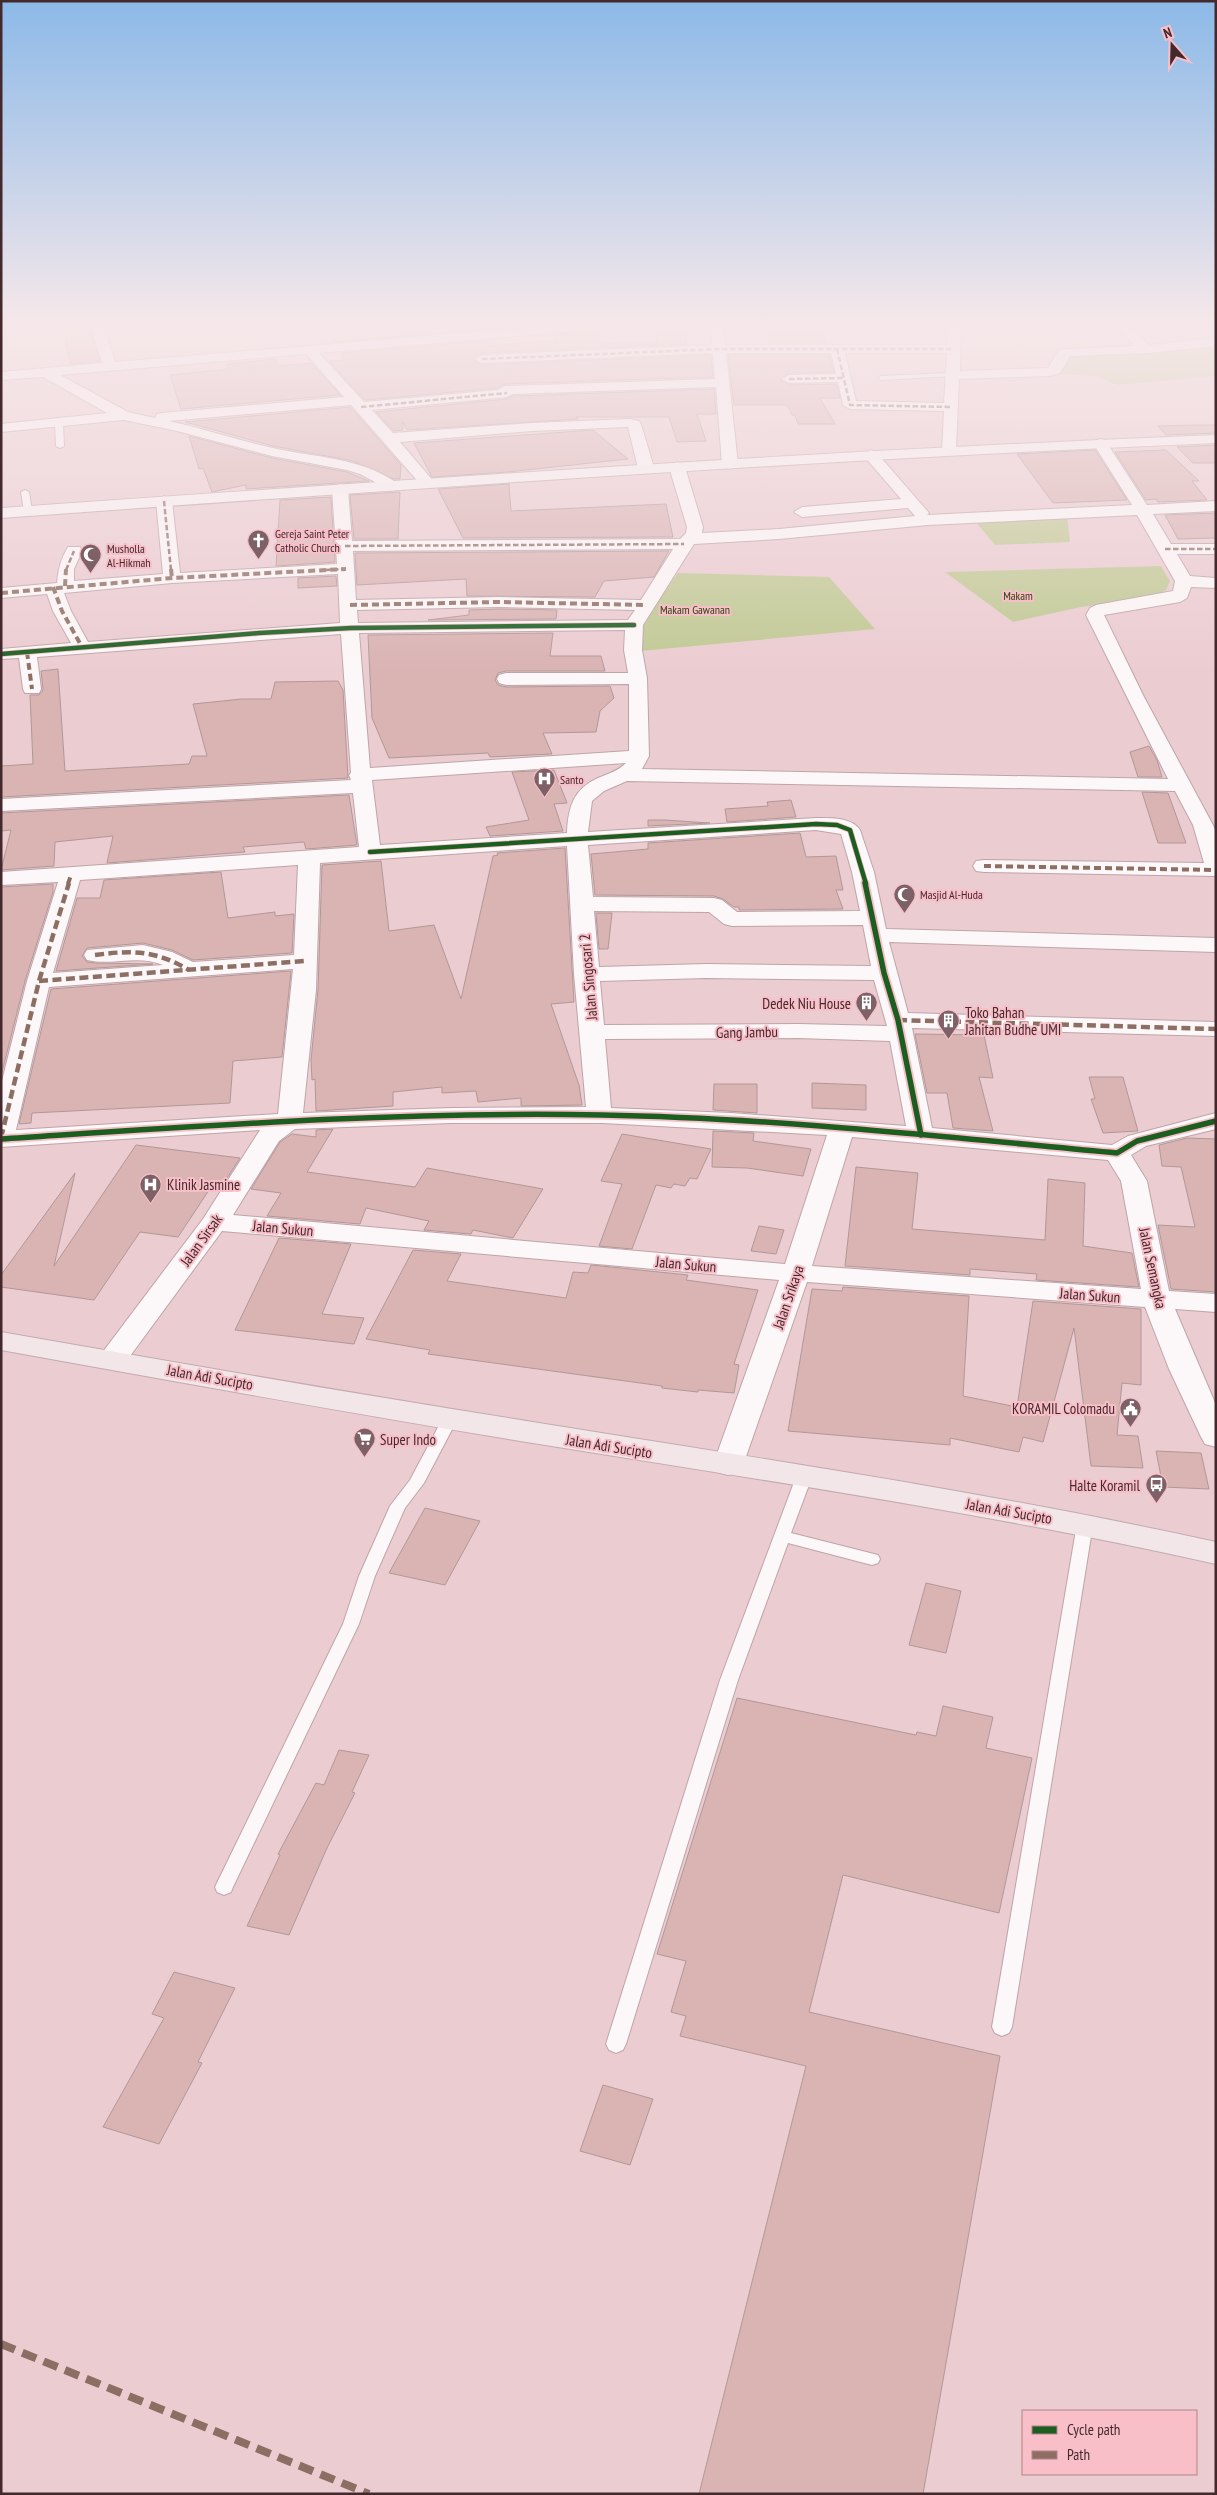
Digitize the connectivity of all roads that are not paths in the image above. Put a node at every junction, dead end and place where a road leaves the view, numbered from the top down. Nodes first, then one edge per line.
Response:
1 (237, 443) edge
2 (393, 443) edge
3 (639, 443) edge
4 (728, 443) edge
5 (949, 443) edge
6 (1092, 443) edge
7 (1100, 443) edge
8 (949, 451) junction
9 (871, 455) junction
10 (730, 464) junction
11 (677, 467) junction
12 (646, 468) junction
13 (426, 483) junction
14 (392, 486) junction
15 (340, 489) junction
16 (25, 492) dead end
17 (164, 501) junction
18 (913, 503) junction
19 (1216, 506) edge
20 (1142, 508) junction
21 (28, 511) junction
22 (802, 512) dead end
23 (1, 513) edge
24 (928, 520) junction
25 (687, 542) junction
26 (345, 546) junction
27 (1165, 549) junction
28 (1216, 549) edge
29 (74, 551) dead end
30 (346, 569) junction
31 (172, 578) junction
32 (1184, 581) junction
33 (1216, 583) edge
34 (59, 586) junction
35 (1, 593) edge
36 (350, 605) junction
37 (646, 605) junction
38 (634, 625) junction
39 (351, 628) junction
40 (82, 647) junction
41 (27, 652) junction
42 (1, 654) edge
43 (638, 678) junction
44 (506, 679) dead end
45 (32, 689) dead end
46 (639, 756) junction
47 (626, 775) junction
48 (360, 780) junction
49 (1180, 785) junction
50 (1, 805) edge
51 (577, 838) junction
52 (370, 852) junction
53 (309, 858) junction
54 (984, 866) dead end
55 (1216, 868) edge
56 (71, 874) junction
57 (1, 878) edge
58 (582, 904) junction
59 (874, 927) junction
60 (1216, 945) edge
61 (95, 955) dead end
62 (305, 961) junction
63 (189, 970) junction
64 (884, 973) junction
65 (586, 974) junction
66 (39, 981) junction
67 (900, 1027) junction
68 (1216, 1029) edge
69 (593, 1032) junction
70 (601, 1115) junction
71 (290, 1120) junction
72 (1216, 1120) edge
73 (842, 1128) junction
74 (921, 1135) junction
75 (1, 1138) edge
76 (1117, 1152) junction
77 (216, 1222) junction
78 (796, 1273) junction
79 (1157, 1300) junction
80 (1216, 1303) edge
81 (1, 1341) edge
82 (112, 1360) junction
83 (449, 1420) junction
84 (1216, 1437) edge
85 (728, 1465) junction
86 (804, 1477) junction
87 (1085, 1524) junction
88 (782, 1536) junction
89 (1216, 1553) edge
90 (872, 1559) dead end
91 (224, 1887) dead end
92 (1002, 2027) dead end
93 (616, 2044) dead end

1 - 14 street
2 - 13 street
3 - 12 street
4 - 10 street
5 - 8 street
6 - 8 main road
7 - 20 street
8 - 9 main road
9 - 10 main road
9 - 18 street
10 - 11 main road
11 - 12 main road
11 - 25 street
12 - 13 main road
13 - 14 main road
14 - 15 main road
15 - 17 main road
15 - 26 street
16 - 21 lane
17 - 21 main road
17 - 31 street
18 - 22 street
18 - 24 street
19 - 20 street
20 - 24 street
20 - 27 street
21 - 23 main road
24 - 25 street
25 - 26 street
25 - 37 street
26 - 30 street
27 - 28 street
27 - 32 street
29 - 34 street
30 - 31 street
30 - 36 street
31 - 34 street
32 - 33 street
32 - 49 street
34 - 35 street
34 - 40 street
36 - 37 street
36 - 39 street
37 - 38 street
38 - 39 street
38 - 43 street
39 - 40 street
39 - 48 street
40 - 41 street
41 - 42 street
41 - 45 street
43 - 44 street
43 - 46 street
46 - 47 street
46 - 48 street
47 - 49 street
47 - 51 street, Jalan Singosari 2
48 - 50 street
48 - 52 street
49 - 55 street
51 - 52 street
51 - 58 street, Jalan Singosari 2
51 - 59 street
52 - 53 street
53 - 56 street
53 - 62 street
54 - 55 street
56 - 57 street
56 - 66 street
58 - 59 street
58 - 65 street, Jalan Singosari 2
59 - 60 street
59 - 64 street
61 - 63 street
62 - 63 street
62 - 71 street
63 - 66 street
64 - 65 street
64 - 67 street
65 - 69 street, Jalan Singosari 2
66 - 75 street
67 - 68 street, Gang Jambu
67 - 69 street, Gang Jambu
67 - 74 street
69 - 70 street, Jalan Singosari 2
70 - 71 street
70 - 73 street
71 - 75 street
71 - 77 street, Jalan Sirsak
72 - 76 street
73 - 74 street
73 - 78 street, Jalan Srikaya
74 - 76 street
76 - 79 street, Jalan Semangka
77 - 78 street, Jalan Sukun
77 - 82 street, Jalan Sirsak
78 - 79 street, Jalan Sukun
78 - 85 street, Jalan Srikaya
79 - 80 street, Jalan Sukun
79 - 84 street, Jalan Semangka
81 - 82 highway, Jalan Adi Sucipto
82 - 83 highway, Jalan Adi Sucipto
83 - 85 highway, Jalan Adi Sucipto
83 - 91 lane
85 - 86 highway, Jalan Adi Sucipto
86 - 87 highway, Jalan Adi Sucipto
86 - 88 lane
87 - 89 highway, Jalan Adi Sucipto
87 - 92 lane
88 - 90 lane
88 - 93 lane

